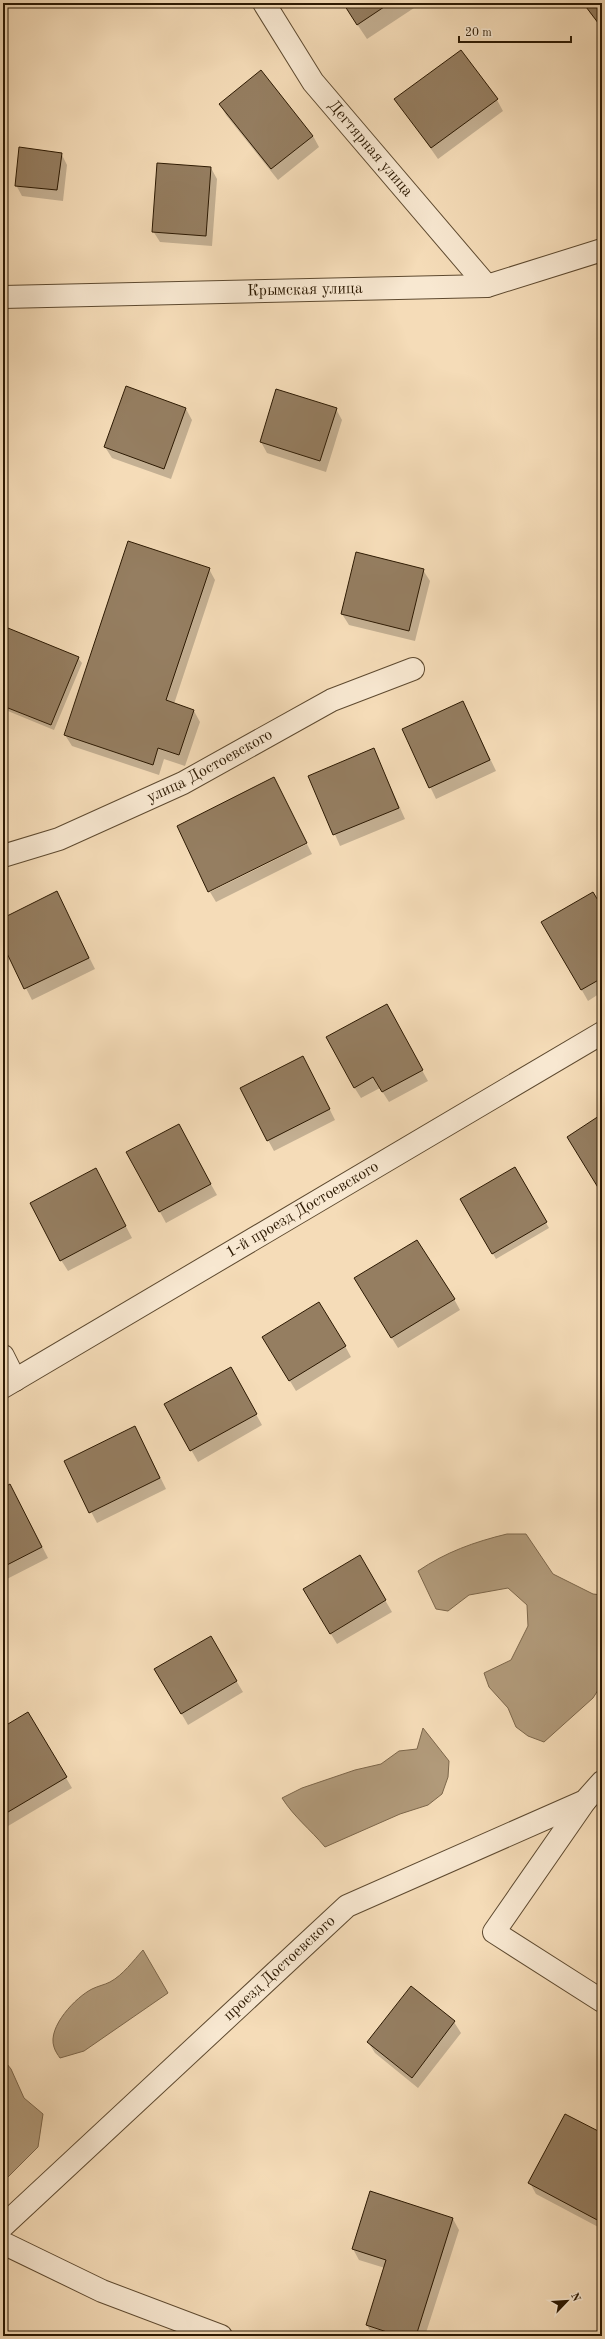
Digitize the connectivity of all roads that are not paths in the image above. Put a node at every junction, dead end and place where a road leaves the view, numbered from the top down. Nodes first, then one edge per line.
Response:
1 (264, 3) edge
2 (602, 250) edge
3 (487, 286) junction
4 (3, 297) edge
5 (413, 669) dead end
6 (3, 856) edge
7 (602, 1033) edge
8 (3, 1356) edge
9 (9, 1384) edge
10 (602, 1782) edge
11 (585, 1801) junction
12 (602, 2001) edge
13 (3, 2226) edge
14 (3, 2243) edge
15 (221, 2336) edge

1 - 3 street, Дегтярная улица
2 - 3 street, Крымская улица
3 - 4 street, Крымская улица
5 - 6 street, улица Достоевского
7 - 9 street, 1-й проезд Достоевского
8 - 9 street
10 - 11 street, проезд Достоевского
11 - 12 street
11 - 13 street, проезд Достоевского
14 - 15 street

